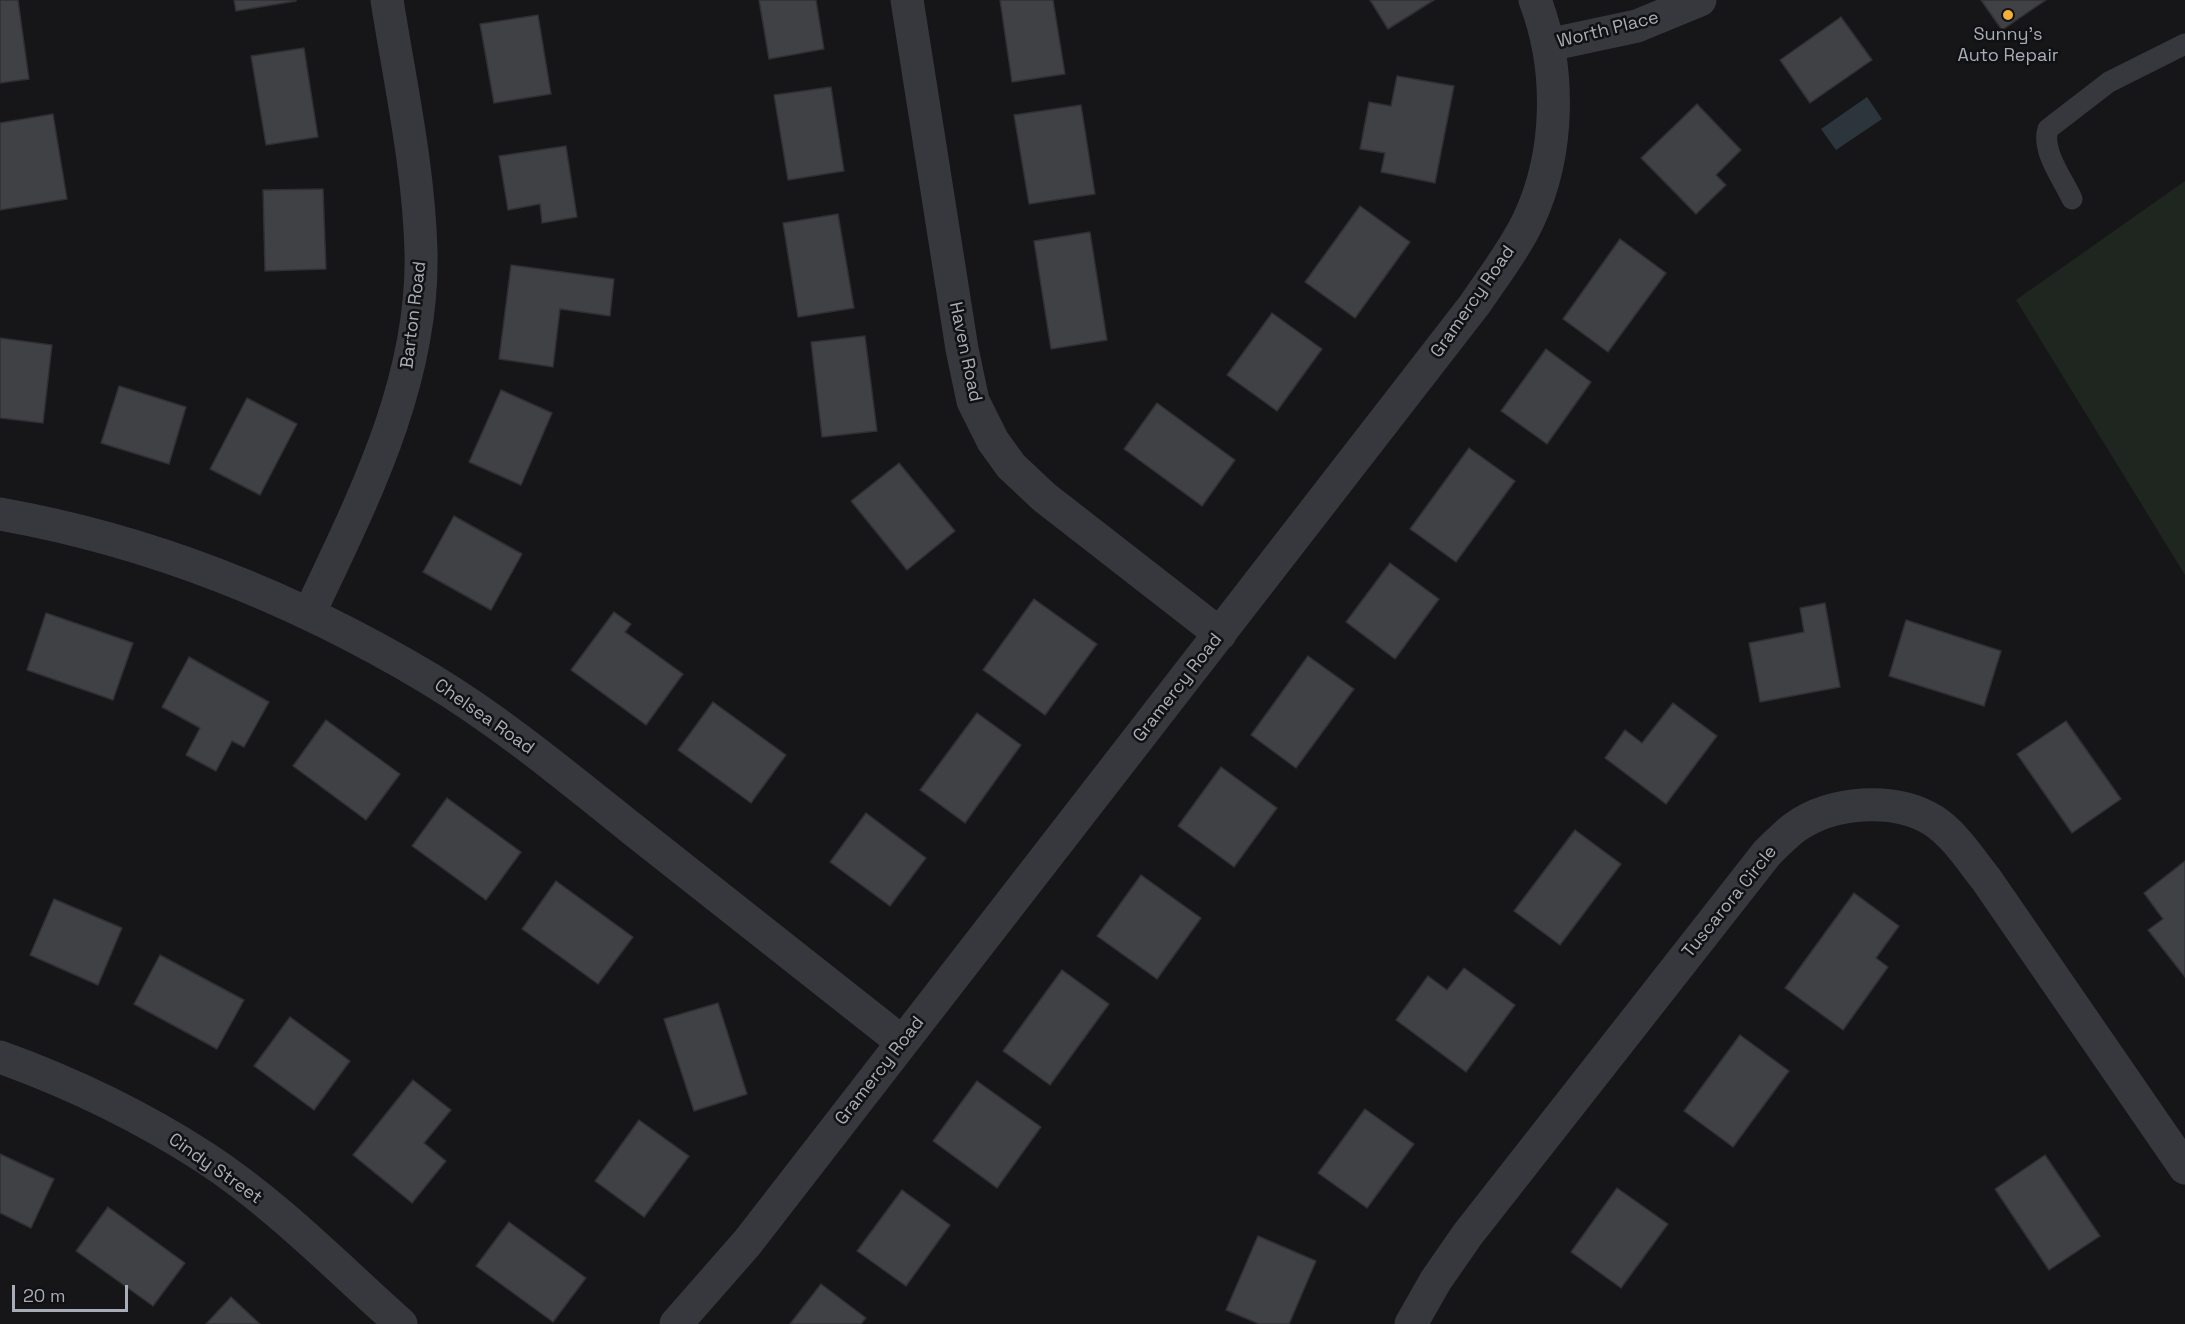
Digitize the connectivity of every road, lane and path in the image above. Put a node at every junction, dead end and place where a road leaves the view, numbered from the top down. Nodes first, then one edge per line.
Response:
1 (387, 0) edge
2 (907, 0) edge
3 (1535, 0) edge
4 (1700, 0) edge
5 (2185, 44) edge
6 (1548, 45) junction
7 (2072, 199) dead end
8 (0, 514) edge
9 (309, 614) junction
10 (1220, 634) junction
11 (902, 1042) junction
12 (0, 1058) edge
13 (2185, 1168) edge
14 (401, 1324) edge
15 (676, 1324) edge
16 (1411, 1324) edge

1 - 9 street, Barton Road
2 - 10 street, Haven Road
3 - 6 street, Gramercy Road
4 - 6 street, Worth Place
5 - 7 lane
6 - 10 street, Gramercy Road
8 - 9 street, Chelsea Road
9 - 11 street, Chelsea Road
10 - 11 street, Gramercy Road
11 - 15 street, Gramercy Road
12 - 14 street, Cindy Street
13 - 16 street, Tuscarora Circle

